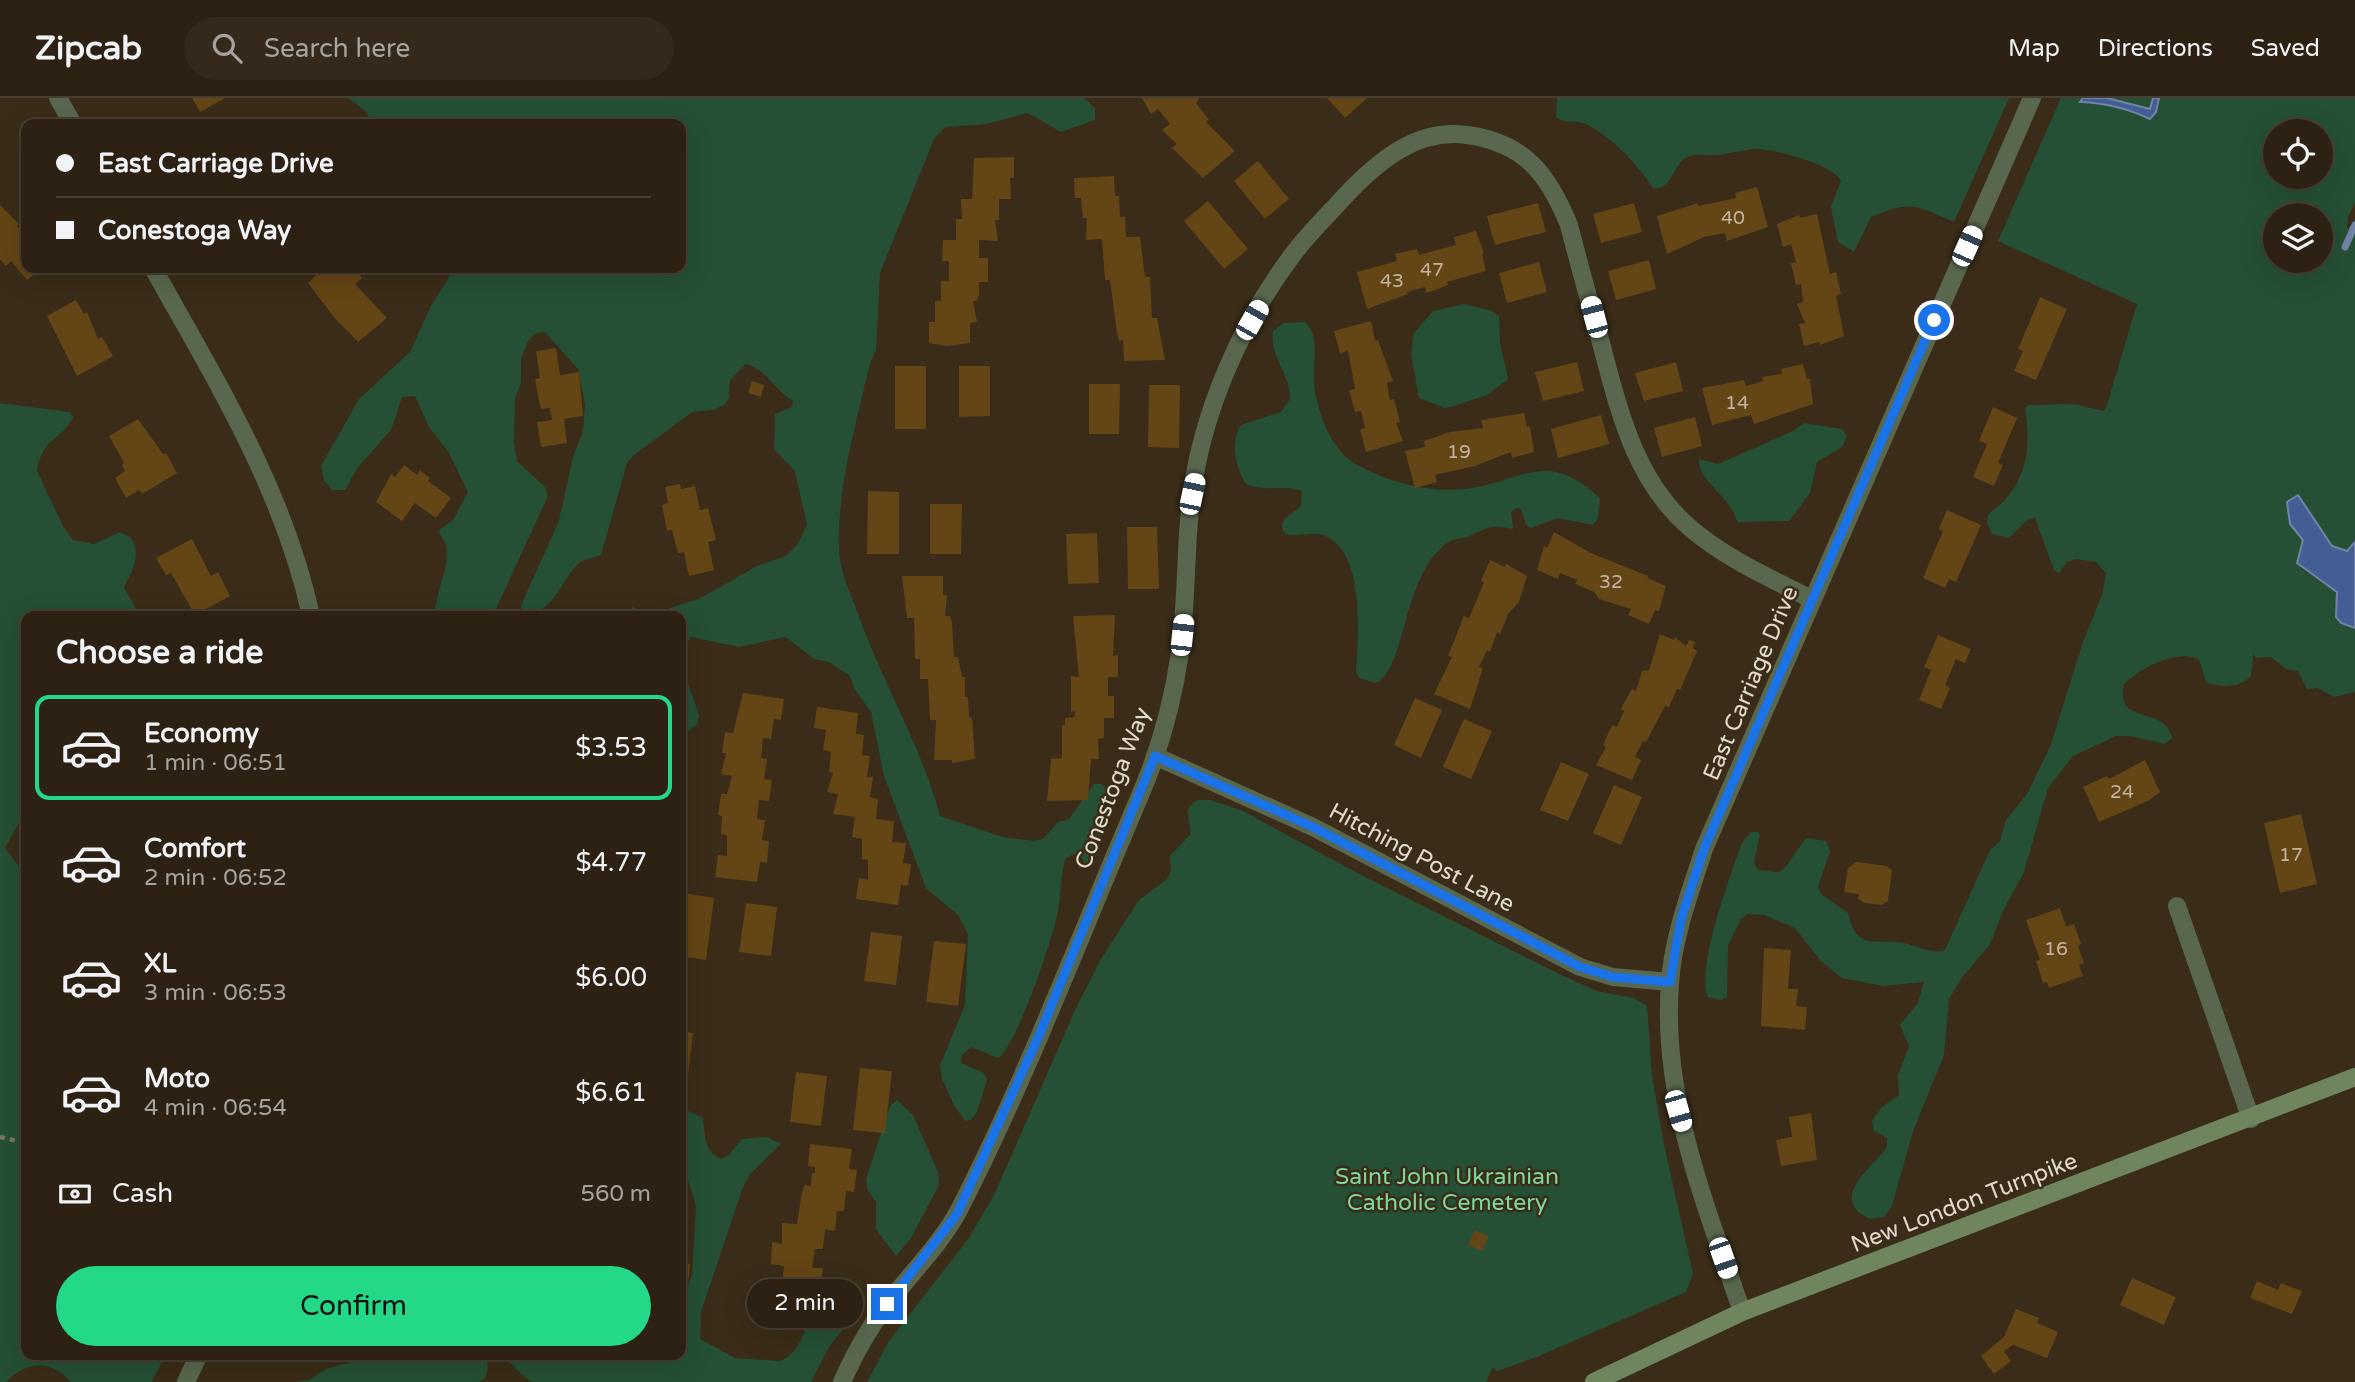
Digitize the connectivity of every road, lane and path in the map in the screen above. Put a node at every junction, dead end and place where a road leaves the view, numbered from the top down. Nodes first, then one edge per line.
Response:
1 (58, 98) edge
2 (2032, 98) edge
3 (70, 119) edge
4 (156, 273) edge
5 (1813, 600) junction
6 (310, 611) edge
7 (1155, 756) junction
8 (2177, 906) dead end
9 (1670, 982) junction
10 (2355, 1077) edge
11 (2251, 1119) junction
12 (0, 1137) edge
13 (21, 1142) edge
14 (1742, 1312) junction
15 (196, 1360) edge
16 (1603, 1380) edge
17 (186, 1382) edge
18 (842, 1382) edge

1 - 3 street
2 - 5 street, East Carriage Drive
4 - 6 street
5 - 7 street, Conestoga Way
5 - 9 street, East Carriage Drive
7 - 9 street, Hitching Post Lane
7 - 18 street, Conestoga Way
8 - 11 street
9 - 14 street, East Carriage Drive
10 - 11 street, New London Turnpike
11 - 14 street, New London Turnpike
12 - 13 path
14 - 16 street, New London Turnpike
15 - 17 street

